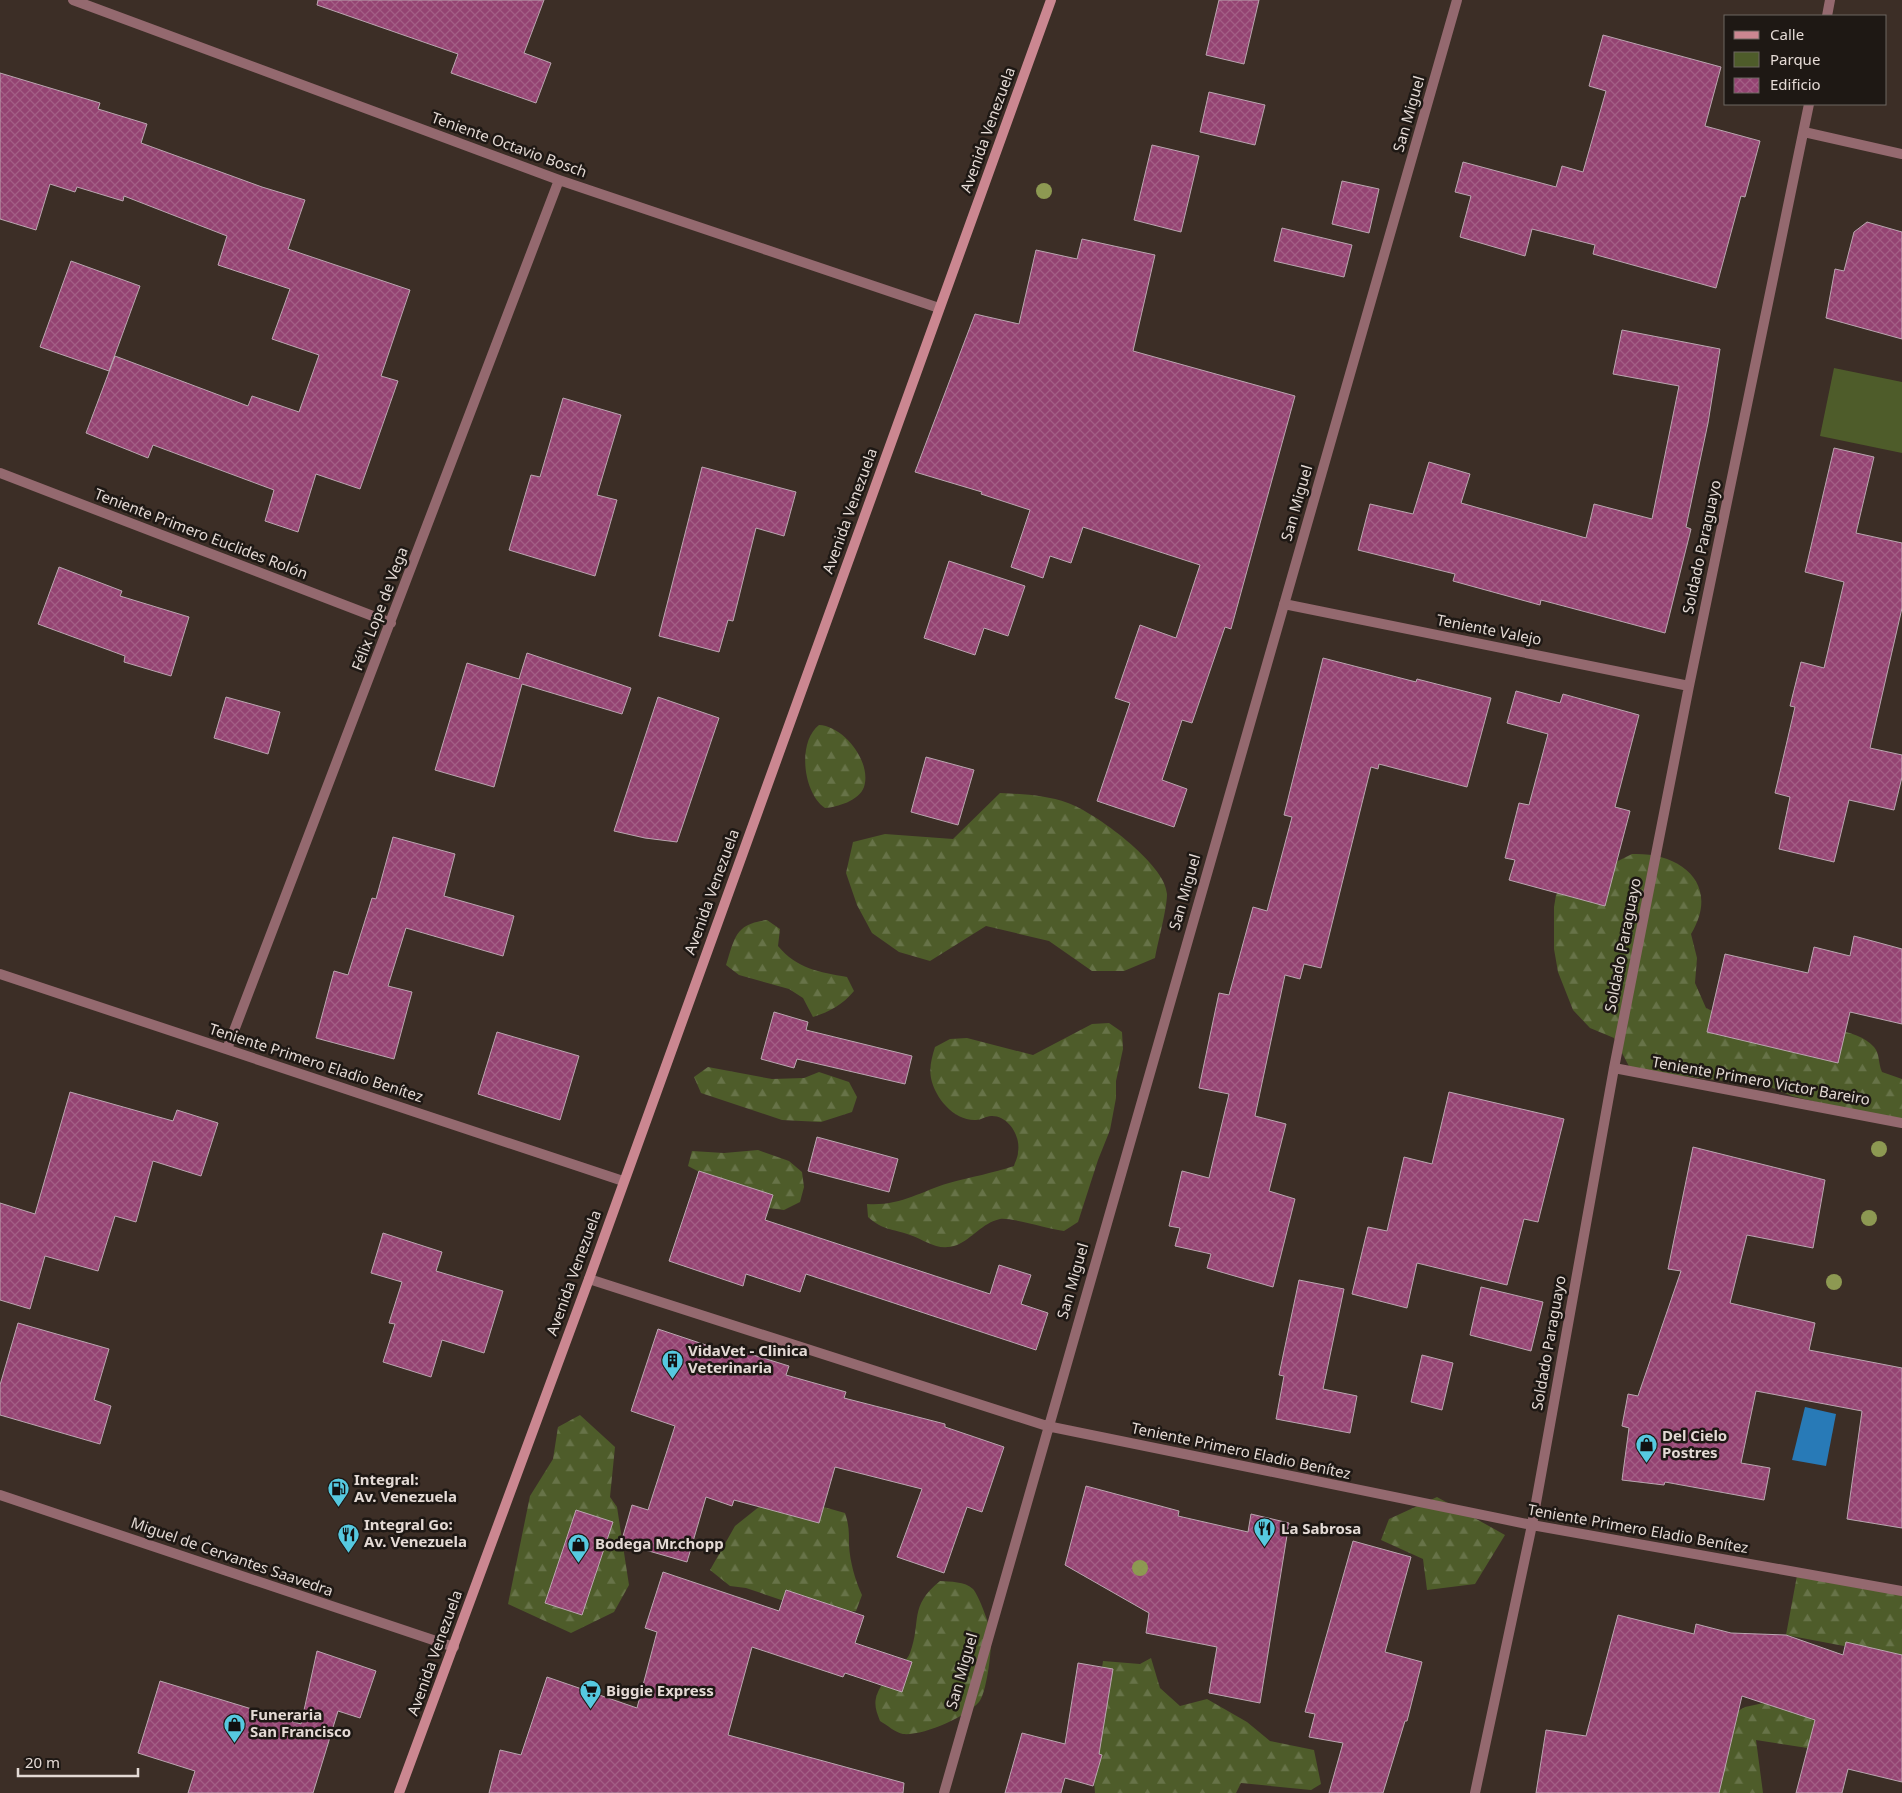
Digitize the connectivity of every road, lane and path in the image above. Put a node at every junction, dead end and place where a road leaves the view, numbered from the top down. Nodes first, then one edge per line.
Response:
1 (73, 0) edge
2 (1051, 0) edge
3 (1457, 0) edge
4 (1830, 0) edge
5 (1827, 15) edge
6 (1810, 105) edge
7 (1804, 132) junction
8 (1902, 154) edge
9 (559, 180) junction
10 (939, 308) junction
11 (0, 473) edge
12 (1284, 604) junction
13 (391, 623) junction
14 (1689, 686) junction
15 (0, 974) edge
16 (227, 1049) junction
17 (1614, 1068) junction
18 (1902, 1123) edge
19 (623, 1180) junction
20 (589, 1279) junction
21 (1047, 1426) junction
22 (0, 1494) edge
23 (1532, 1525) junction
24 (1902, 1591) edge
25 (454, 1647) junction
26 (399, 1793) edge
27 (944, 1793) edge
28 (1475, 1793) edge

1 - 9 street, Teniente Octavio Bosch
2 - 10 main road, Avenida Venezuela
3 - 12 street, San Miguel
4 - 5 street
6 - 7 street, Soldado Paraguayo
7 - 8 street
7 - 14 street, Soldado Paraguayo
9 - 10 street, Teniente Octavio Bosch
9 - 13 street, Félix Lope de Vega
10 - 19 main road, Avenida Venezuela
11 - 13 street, Teniente Primero Euclides Rolón
12 - 14 street, Teniente Valejo
12 - 21 street, San Miguel
13 - 16 street, Félix Lope de Vega
14 - 17 street, Soldado Paraguayo
15 - 16 street, Teniente Primero Eladio Benítez
16 - 19 street, Teniente Primero Eladio Benítez
17 - 18 street, Teniente Primero Victor Bareiro
17 - 23 street, Soldado Paraguayo
19 - 20 main road, Avenida Venezuela
20 - 21 street, Teniente Primero Eladio Benítez
20 - 25 main road, Avenida Venezuela
21 - 23 street, Teniente Primero Eladio Benítez
21 - 27 street, San Miguel
22 - 25 street, Miguel de Cervantes Saavedra
23 - 24 street, Teniente Primero Eladio Benítez
23 - 28 street, Soldado Paraguayo
25 - 26 main road, Avenida Venezuela

